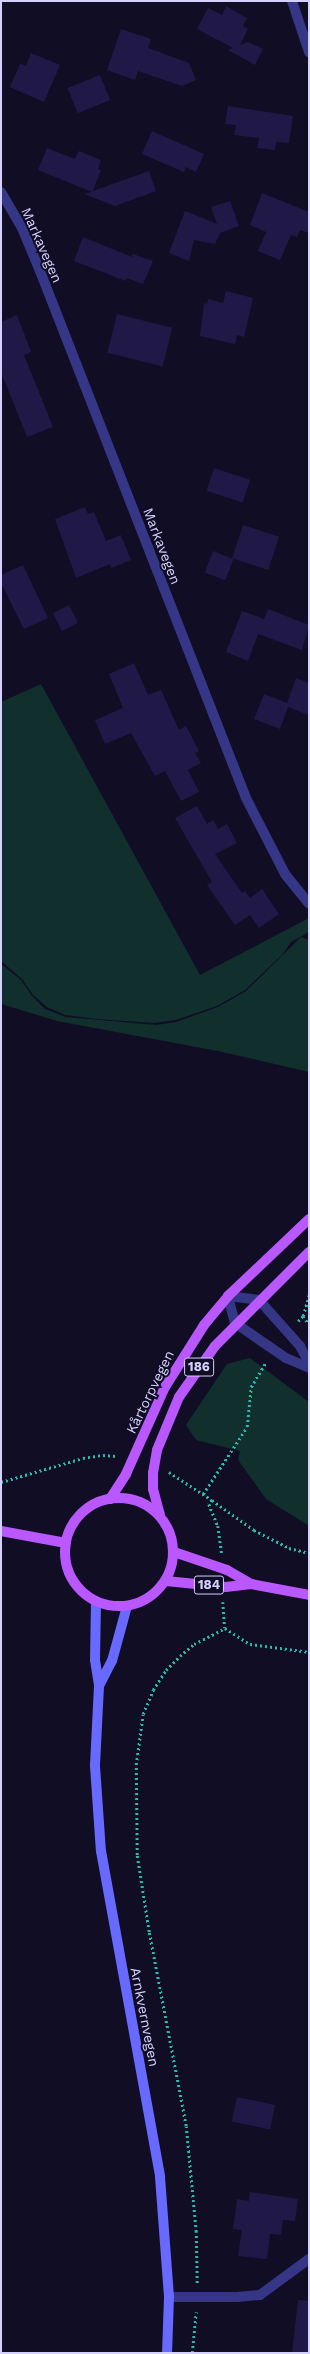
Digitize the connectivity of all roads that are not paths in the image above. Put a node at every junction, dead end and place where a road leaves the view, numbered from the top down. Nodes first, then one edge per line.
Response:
1 (292, 1) edge
2 (309, 52) edge
3 (1, 192) edge
4 (309, 904) edge
5 (309, 1219) edge
6 (309, 1252) edge
7 (228, 1296) junction
8 (259, 1300) junction
9 (235, 1323) junction
10 (309, 1363) edge
11 (309, 1368) edge
12 (110, 1499) junction
13 (160, 1515) junction
14 (1, 1531) edge
15 (66, 1543) junction
16 (174, 1552) junction
17 (166, 1581) junction
18 (251, 1584) junction
19 (309, 1595) edge
20 (96, 1602) junction
21 (127, 1606) junction
22 (99, 1686) junction
23 (309, 2260) edge
24 (170, 2296) junction
25 (167, 2353) edge

1 - 2 street
3 - 4 street, Markavegen
5 - 7 main road, Kårtorpvegen / 186
6 - 8 main road, Kårtorpvegen / 186
7 - 8 street
7 - 9 street
7 - 12 main road, Kårtorpvegen / 186
8 - 9 main road, Kårtorpvegen / 186
8 - 10 street
9 - 11 street
9 - 13 main road, Kårtorpvegen / 186
12 - 13 main road
12 - 15 main road
13 - 16 main road
14 - 15 main road
15 - 20 main road
16 - 17 main road
16 - 18 main road, 184
17 - 18 main road, 184
17 - 21 main road
18 - 19 main road, 184
20 - 21 main road
20 - 22 main road
21 - 22 main road
22 - 24 main road, Arnkvernvegen
23 - 24 street
24 - 25 main road, Arnkvernvegen

